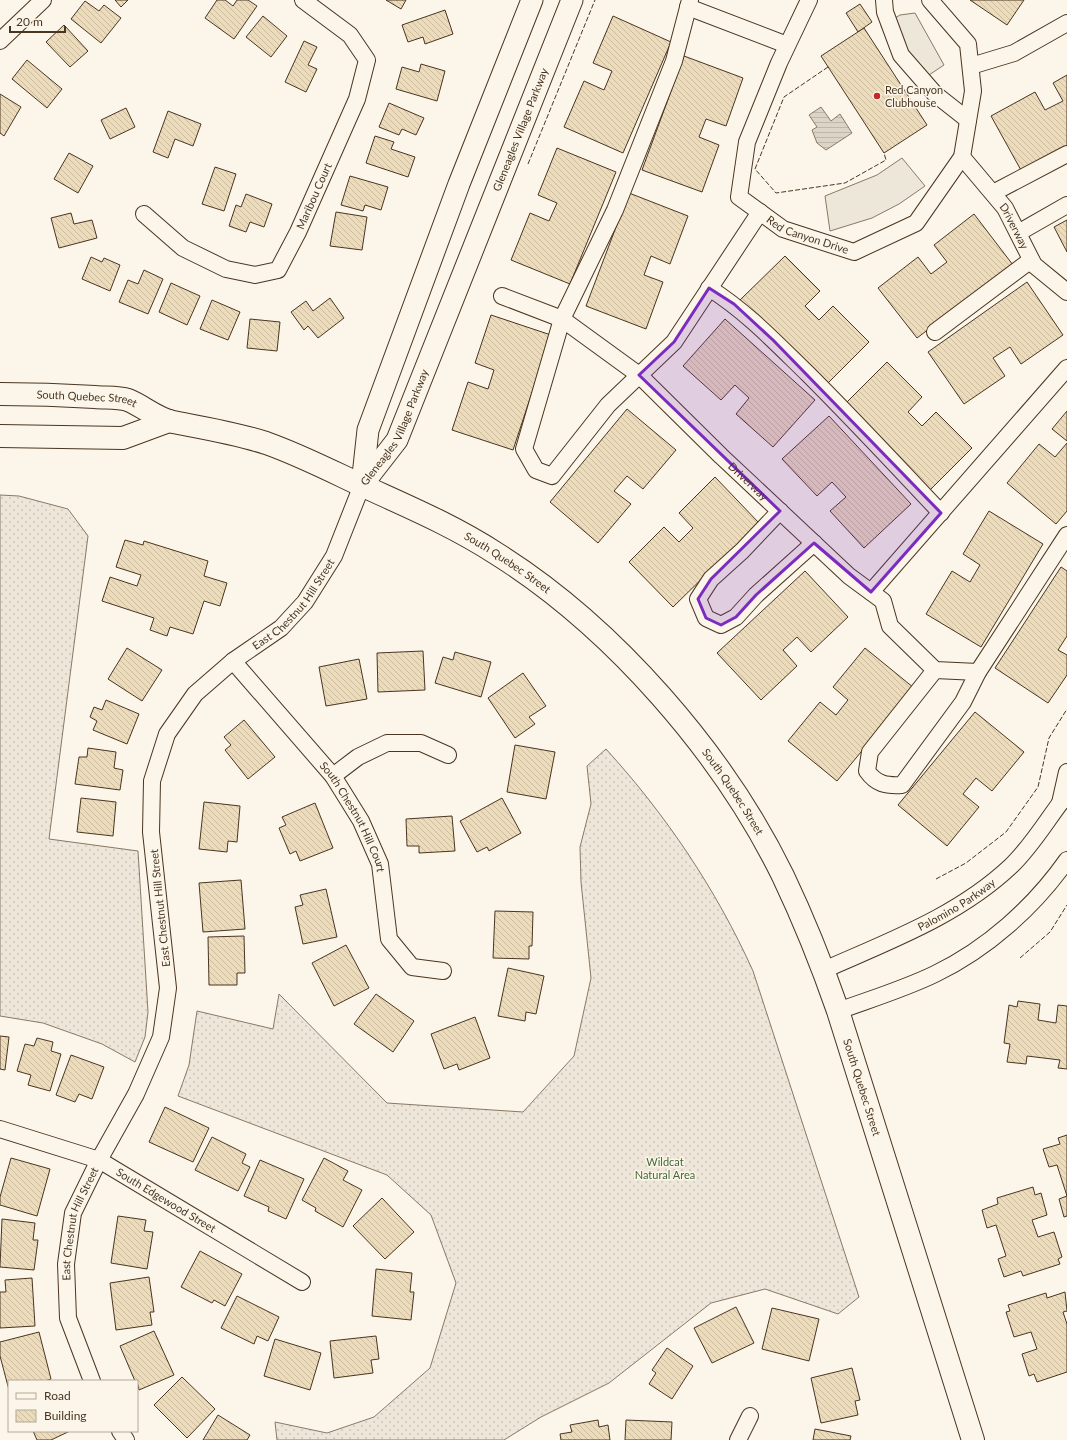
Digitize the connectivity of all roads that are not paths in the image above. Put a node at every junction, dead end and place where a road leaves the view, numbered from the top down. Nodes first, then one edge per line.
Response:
1 (43, 0) edge
2 (303, 0) edge
3 (524, 0) edge
4 (532, 0) edge
5 (572, 0) edge
6 (809, 0) edge
7 (884, 0) edge
8 (930, 0) edge
9 (689, 3) edge
10 (1067, 23) edge
11 (1067, 32) edge
12 (1044, 37) junction
13 (0, 41) edge
14 (787, 45) junction
15 (509, 61) junction
16 (971, 66) junction
17 (968, 120) junction
18 (1067, 154) edge
19 (962, 157) junction
20 (993, 193) junction
21 (1067, 205) edge
22 (760, 212) junction
23 (144, 214) dead end
24 (1018, 233) junction
25 (1031, 260) junction
26 (709, 288) junction
27 (1067, 292) edge
28 (502, 296) dead end
29 (562, 318) junction
30 (935, 332) dead end
31 (1067, 368) edge
32 (639, 374) junction
33 (0, 394) edge
34 (169, 421) junction
35 (0, 436) edge
36 (362, 486) junction
37 (780, 511) junction
38 (941, 513) junction
39 (1067, 535) edge
40 (814, 542) junction
41 (871, 592) junction
42 (233, 661) junction
43 (935, 670) junction
44 (978, 672) junction
45 (448, 755) dead end
46 (1067, 772) edge
47 (333, 776) junction
48 (1064, 799) edge
49 (1067, 860) edge
50 (824, 970) junction
51 (443, 971) dead end
52 (838, 1011) junction
53 (0, 1129) edge
54 (99, 1160) junction
55 (302, 1282) dead end
56 (92, 1380) edge
57 (750, 1416) dead end
58 (738, 1440) edge
59 (973, 1440) edge

1 - 13 street
2 - 23 street, Maribou Court
3 - 15 street
4 - 15 street, Gleneagles Village Parkway
5 - 36 street, Gleneagles Village Parkway
6 - 14 street, Red Canyon Drive
7 - 17 street
8 - 16 street, Red Canyon Drive
9 - 14 street
9 - 29 street
10 - 12 street
11 - 12 street
12 - 16 street
14 - 22 street, Red Canyon Drive
15 - 36 street, Gleneagles Village Parkway
16 - 17 street, Red Canyon Drive
17 - 19 street, Red Canyon Drive
18 - 20 street
19 - 20 street, Driverway
19 - 22 street, Red Canyon Drive
20 - 24 street, Driverway
21 - 24 street
22 - 26 street
24 - 25 street, Driverway
25 - 27 street, Driverway
25 - 30 street
26 - 32 street
26 - 38 street
28 - 29 street, Driverway
29 - 32 street, Driverway
29 - 32 street
31 - 38 street
32 - 37 street, Driverway
33 - 34 main road, South Quebec Street
34 - 35 main road
34 - 36 main road, South Quebec Street
36 - 42 street, East Chestnut Hill Street
36 - 50 main road, South Quebec Street
37 - 40 street, Driverway
37 - 40 street
38 - 41 street
39 - 44 street
40 - 41 street, Driverway
41 - 43 street, Driverway
42 - 47 street, South Chestnut Hill Court
42 - 54 street, East Chestnut Hill Street
43 - 44 street
43 - 44 street
45 - 47 street
46 - 48 street
47 - 51 street, South Chestnut Hill Court
48 - 50 street, Palomino Parkway
49 - 52 street
50 - 52 main road, South Quebec Street
52 - 59 main road, South Quebec Street
53 - 54 street, South Edgewood Street
54 - 55 street, South Edgewood Street
54 - 56 street, East Chestnut Hill Street
57 - 58 street

